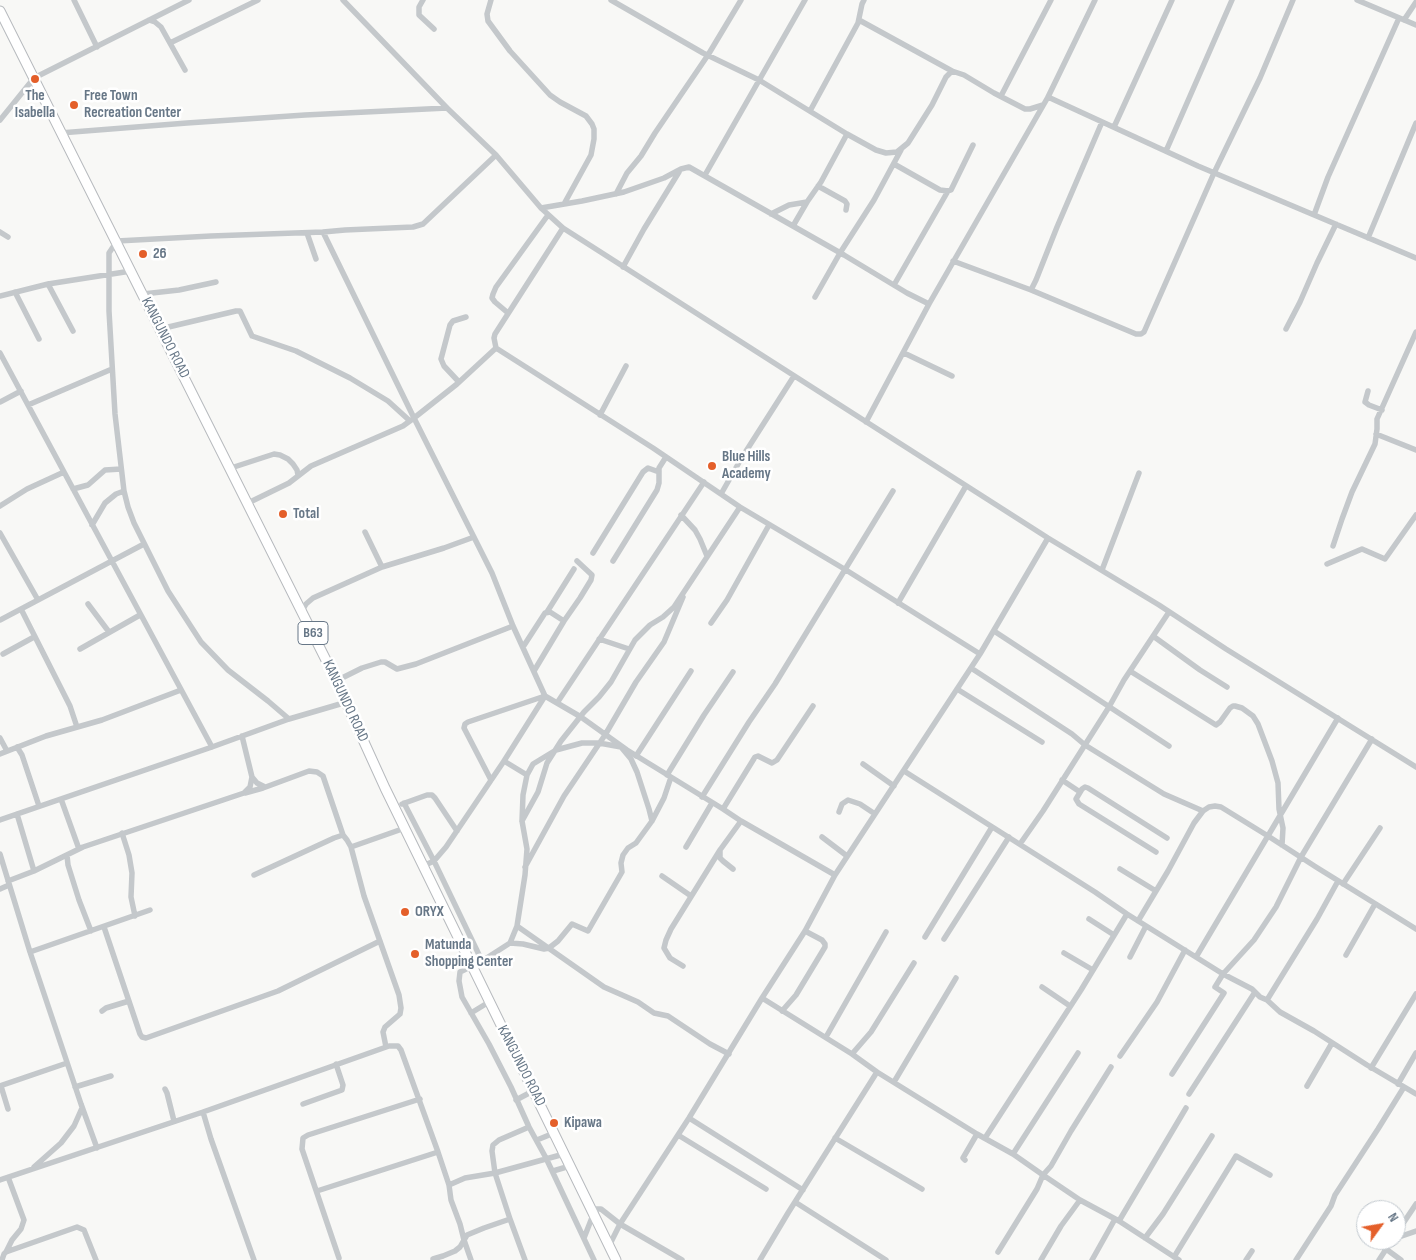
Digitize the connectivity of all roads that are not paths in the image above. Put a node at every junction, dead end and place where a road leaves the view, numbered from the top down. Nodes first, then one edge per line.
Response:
1 (74, 0) edge
2 (189, 0) edge
3 (258, 0) edge
4 (343, 0) edge
5 (423, 0) edge
6 (491, 0) edge
7 (611, 0) edge
8 (626, 0) edge
9 (741, 0) edge
10 (805, 0) edge
11 (864, 0) edge
12 (1051, 0) edge
13 (1095, 0) edge
14 (1172, 0) edge
15 (1232, 0) edge
16 (1293, 0) edge
17 (1357, 0) edge
18 (1416, 2) edge
19 (623, 7) junction
20 (0, 11) edge
21 (1401, 19) junction
22 (150, 20) junction
23 (859, 20) junction
24 (1416, 25) edge
25 (434, 29) dead end
26 (170, 44) junction
27 (97, 47) junction
28 (708, 54) junction
29 (184, 70) dead end
30 (952, 71) junction
31 (34, 78) junction
32 (759, 80) junction
33 (1000, 96) junction
34 (1048, 97) junction
35 (1043, 105) junction
36 (447, 108) junction
37 (810, 111) junction
38 (0, 119) edge
39 (1102, 122) junction
40 (1416, 123) edge
41 (1114, 127) junction
42 (60, 133) junction
43 (847, 134) junction
44 (973, 145) dead end
45 (902, 149) junction
46 (1166, 151) junction
47 (496, 155) junction
48 (894, 164) junction
49 (679, 170) junction
50 (1214, 173) junction
51 (705, 175) junction
52 (818, 186) junction
53 (948, 192) junction
54 (616, 194) junction
55 (807, 202) junction
56 (564, 204) junction
57 (541, 208) junction
58 (846, 210) dead end
59 (772, 214) junction
60 (548, 215) junction
61 (1314, 215) junction
62 (1336, 224) junction
63 (793, 226) junction
64 (563, 228) junction
65 (0, 232) edge
66 (323, 232) junction
67 (307, 233) junction
68 (8, 237) dead end
69 (1368, 238) junction
70 (117, 241) junction
71 (840, 253) junction
72 (1416, 258) edge
73 (316, 259) dead end
74 (953, 261) junction
75 (623, 267) junction
76 (131, 271) junction
77 (109, 274) junction
78 (216, 282) dead end
79 (48, 284) junction
80 (894, 285) junction
81 (1031, 290) junction
82 (14, 292) junction
83 (143, 294) junction
84 (0, 296) edge
85 (815, 298) dead end
86 (929, 304) junction
87 (508, 313) junction
88 (466, 317) dead end
89 (160, 329) junction
90 (1286, 329) dead end
91 (73, 331) dead end
92 (1416, 332) edge
93 (38, 339) dead end
94 (496, 348) junction
95 (0, 353) edge
96 (904, 353) junction
97 (626, 366) dead end
98 (112, 369) junction
99 (794, 376) junction
100 (952, 376) dead end
101 (459, 382) junction
102 (20, 391) junction
103 (1368, 391) dead end
104 (0, 402) edge
105 (28, 405) junction
106 (1382, 410) junction
107 (600, 415) junction
108 (412, 419) junction
109 (866, 422) junction
110 (1376, 434) junction
111 (1416, 450) edge
112 (666, 457) junction
113 (121, 468) junction
114 (231, 468) junction
115 (64, 472) junction
116 (659, 472) junction
117 (1139, 473) dead end
118 (298, 475) junction
119 (704, 482) junction
120 (966, 486) junction
121 (73, 489) junction
122 (124, 491) junction
123 (893, 491) dead end
124 (721, 494) junction
125 (248, 503) junction
126 (0, 506) edge
127 (740, 507) junction
128 (1416, 515) edge
129 (681, 516) junction
130 (769, 524) junction
131 (92, 525) junction
132 (365, 532) dead end
133 (0, 533) edge
134 (474, 537) junction
135 (1048, 538) junction
136 (144, 544) junction
137 (1333, 546) dead end
138 (593, 553) dead end
139 (707, 556) junction
140 (577, 561) dead end
141 (613, 561) dead end
142 (112, 562) junction
143 (1327, 564) dead end
144 (382, 566) junction
145 (574, 569) dead end
146 (846, 570) junction
147 (1102, 570) junction
148 (686, 588) junction
149 (38, 600) junction
150 (898, 603) junction
151 (88, 604) dead end
152 (21, 609) junction
153 (302, 612) junction
154 (547, 612) junction
155 (1169, 612) junction
156 (140, 615) junction
157 (0, 620) edge
158 (564, 621) junction
159 (711, 623) dead end
160 (513, 626) junction
161 (994, 631) junction
162 (109, 632) junction
163 (1153, 636) junction
164 (34, 637) junction
165 (599, 639) junction
166 (523, 646) junction
167 (80, 649) dead end
168 (629, 649) junction
169 (3, 654) dead end
170 (980, 654) junction
171 (971, 668) junction
172 (534, 671) junction
173 (691, 671) dead end
174 (733, 672) dead end
175 (1130, 672) junction
176 (336, 681) junction
177 (1227, 687) dead end
178 (957, 689) junction
179 (181, 690) junction
180 (545, 696) junction
181 (347, 702) junction
182 (557, 704) junction
183 (812, 706) dead end
184 (1109, 707) junction
185 (581, 717) junction
186 (1338, 718) junction
187 (289, 719) junction
188 (77, 726) junction
189 (605, 735) junction
190 (242, 736) junction
191 (0, 738) edge
192 (1372, 739) junction
193 (1042, 742) dead end
194 (600, 743) junction
195 (1085, 745) junction
196 (1169, 746) dead end
197 (16, 747) junction
198 (212, 747) junction
199 (621, 747) junction
200 (556, 750) junction
201 (7, 751) junction
202 (0, 754) edge
203 (636, 756) junction
204 (504, 761) junction
205 (863, 764) dead end
206 (1416, 767) edge
207 (904, 771) junction
208 (527, 775) junction
209 (669, 776) junction
210 (252, 777) junction
211 (491, 780) junction
212 (1062, 780) junction
213 (894, 786) junction
214 (265, 787) junction
215 (1080, 792) junction
216 (244, 793) junction
217 (702, 797) junction
218 (61, 799) junction
219 (404, 803) junction
220 (712, 803) junction
221 (39, 806) junction
222 (394, 806) junction
223 (723, 809) junction
224 (1203, 811) junction
225 (839, 812) dead end
226 (18, 814) junction
227 (875, 814) junction
228 (1280, 814) junction
229 (0, 820) edge
230 (522, 821) junction
231 (652, 821) junction
232 (740, 821) junction
233 (992, 827) junction
234 (405, 828) junction
235 (1380, 828) dead end
236 (457, 831) junction
237 (122, 833) junction
238 (343, 835) junction
239 (1268, 836) junction
240 (822, 837) dead end
241 (1009, 837) junction
242 (1167, 838) dead end
243 (1020, 844) junction
244 (1282, 845) junction
245 (351, 847) junction
246 (686, 847) dead end
247 (79, 849) junction
248 (720, 850) junction
249 (1156, 852) dead end
250 (0, 854) edge
251 (67, 855) junction
252 (848, 856) junction
253 (1301, 857) junction
254 (434, 861) junction
255 (423, 866) junction
256 (525, 867) junction
257 (734, 869) dead end
258 (1120, 869) dead end
259 (34, 870) junction
260 (254, 875) dead end
261 (834, 875) junction
262 (662, 876) dead end
263 (1341, 882) junction
264 (8, 883) junction
265 (0, 889) edge
266 (1156, 891) junction
267 (691, 896) junction
268 (1375, 904) junction
269 (150, 910) dead end
270 (1127, 914) junction
271 (135, 916) junction
272 (1089, 918) dead end
273 (1138, 921) junction
274 (517, 926) junction
275 (1146, 926) junction
276 (104, 927) junction
277 (1416, 929) edge
278 (805, 930) junction
279 (92, 931) junction
280 (886, 932) dead end
281 (1114, 935) junction
282 (924, 938) dead end
283 (944, 939) dead end
284 (380, 941) junction
285 (510, 943) junction
286 (549, 948) junction
287 (1185, 950) junction
288 (30, 952) junction
289 (1064, 953) dead end
290 (1346, 955) dead end
291 (1130, 957) dead end
292 (1196, 957) junction
293 (482, 961) junction
294 (914, 963) dead end
295 (683, 966) dead end
296 (472, 967) junction
297 (1093, 970) junction
298 (1223, 974) junction
299 (956, 978) dead end
300 (1042, 988) dead end
301 (1254, 992) junction
302 (1416, 994) edge
303 (762, 998) junction
304 (1268, 1000) junction
305 (129, 1001) junction
306 (489, 1002) junction
307 (1070, 1006) junction
308 (102, 1011) dead end
309 (782, 1011) junction
310 (471, 1013) junction
311 (826, 1037) junction
312 (1332, 1043) junction
313 (386, 1047) junction
314 (1078, 1053) dead end
315 (1416, 1053) edge
316 (729, 1054) junction
317 (852, 1054) junction
318 (1120, 1056) dead end
319 (67, 1063) junction
320 (336, 1064) junction
321 (1111, 1067) dead end
322 (1371, 1068) junction
323 (878, 1072) junction
324 (1172, 1074) dead end
325 (111, 1076) dead end
326 (894, 1082) junction
327 (1401, 1085) junction
328 (0, 1086) edge
329 (75, 1086) junction
330 (1307, 1086) dead end
331 (164, 1089) dead end
332 (533, 1091) junction
333 (1189, 1094) dead end
334 (1416, 1094) edge
335 (420, 1099) junction
336 (516, 1100) junction
337 (303, 1104) dead end
338 (82, 1108) junction
339 (1186, 1108) dead end
340 (8, 1109) dead end
341 (203, 1112) junction
342 (689, 1118) junction
343 (174, 1121) junction
344 (529, 1126) junction
345 (554, 1132) junction
346 (977, 1134) junction
347 (678, 1135) junction
348 (1212, 1136) dead end
349 (836, 1138) junction
350 (985, 1138) junction
351 (537, 1140) junction
352 (97, 1148) junction
353 (438, 1152) junction
354 (564, 1154) junction
355 (1013, 1154) junction
356 (546, 1158) junction
357 (965, 1160) dead end
358 (570, 1166) junction
359 (31, 1169) junction
360 (553, 1171) junction
361 (496, 1173) junction
362 (1270, 1175) dead end
363 (1043, 1176) junction
364 (8, 1177) junction
365 (0, 1180) edge
366 (449, 1186) junction
367 (922, 1189) dead end
368 (766, 1190) dead end
369 (803, 1190) junction
370 (316, 1191) junction
371 (1080, 1200) junction
372 (795, 1202) junction
373 (1416, 1204) edge
374 (592, 1212) junction
375 (510, 1219) junction
376 (1406, 1219) edge
377 (1117, 1220) junction
378 (620, 1224) junction
379 (584, 1238) junction
380 (1145, 1238) junction
381 (464, 1240) junction
382 (609, 1246) junction
383 (1387, 1250) edge
384 (1252, 1251) dead end
385 (6, 1252) junction
386 (998, 1252) dead end
387 (433, 1258) dead end
388 (1176, 1258) edge
389 (339, 1259) edge
390 (2, 1260) edge
391 (96, 1260) edge
392 (254, 1260) edge
393 (332, 1260) edge
394 (471, 1260) edge
395 (525, 1260) edge
396 (594, 1260) edge
397 (616, 1260) edge
398 (682, 1260) edge
399 (760, 1260) edge
400 (886, 1260) edge
401 (1041, 1260) edge
402 (1092, 1260) edge
403 (1246, 1260) edge
404 (1296, 1260) edge
405 (1401, 1260) edge

1 - 27 street
2 - 22 street
3 - 26 street
4 - 36 street
5 - 25 street
6 - 56 street
7 - 19 street
8 - 19 street
9 - 28 street
10 - 32 street
11 - 23 street
12 - 33 street
13 - 34 street
14 - 41 street
15 - 46 street
16 - 50 street
17 - 21 street
18 - 21 street
19 - 28 street
20 - 31 highway, KANGUNDO ROAD / B63
21 - 24 street
21 - 61 street
22 - 26 street
22 - 27 street
23 - 30 street
23 - 37 street
26 - 29 street
27 - 31 street
28 - 32 street
28 - 54 street
30 - 33 street
30 - 45 street
31 - 38 street
31 - 42 highway, KANGUNDO ROAD / B63
32 - 37 street
32 - 51 street
33 - 35 street
34 - 35 street
34 - 39 street
35 - 74 street
36 - 42 street
36 - 47 street
37 - 43 street
39 - 41 street
39 - 81 street
40 - 69 street
41 - 46 street
42 - 70 highway, KANGUNDO ROAD / B63
43 - 45 street
43 - 52 street
44 - 53 street
45 - 48 street
46 - 50 street
47 - 57 street
47 - 66 street
48 - 53 street
48 - 71 street
49 - 51 street
49 - 54 street
49 - 75 street
50 - 61 street
50 - 81 street
51 - 59 street
52 - 55 street
52 - 58 street
53 - 80 street
54 - 56 street
55 - 59 street
55 - 63 street
56 - 57 street
57 - 60 street
59 - 63 street
60 - 64 street
60 - 87 street
61 - 62 street
62 - 69 street
62 - 90 street
63 - 71 street
64 - 75 street
64 - 87 street
65 - 68 street
66 - 67 street
66 - 108 street
67 - 70 street
67 - 73 street
69 - 72 street
70 - 76 highway, KANGUNDO ROAD / B63
70 - 77 street
71 - 80 street
71 - 85 street
74 - 81 street
74 - 86 street
75 - 99 street
76 - 77 street
76 - 83 highway, KANGUNDO ROAD / B63
77 - 79 street
77 - 98 street
78 - 83 street
79 - 82 street
79 - 91 street
80 - 86 street
82 - 84 street
82 - 93 street
83 - 89 highway, KANGUNDO ROAD / B63
86 - 96 street
87 - 94 street
88 - 101 street
89 - 108 street
89 - 114 highway, KANGUNDO ROAD / B63
92 - 106 street
94 - 101 street
94 - 107 street
95 - 102 street
96 - 100 street
96 - 109 street
97 - 107 street
98 - 105 street
98 - 113 street
99 - 109 street
99 - 124 street
101 - 108 street
102 - 104 street
102 - 105 street
103 - 106 street
105 - 115 street
106 - 110 street
107 - 112 street
108 - 118 street
108 - 134 street
109 - 120 street
110 - 111 street
110 - 137 street
112 - 116 street
112 - 119 street
113 - 121 street
113 - 122 street
114 - 118 street
114 - 125 highway, KANGUNDO ROAD / B63
115 - 121 street
115 - 126 street
116 - 138 street
116 - 141 street
117 - 147 street
118 - 125 street
119 - 124 street
119 - 129 street
120 - 135 street
120 - 150 street
121 - 131 street
122 - 131 street
122 - 136 street
123 - 146 street
124 - 127 street
125 - 153 highway, KANGUNDO ROAD / B63
127 - 130 street
127 - 139 street
128 - 143 street
129 - 139 street
129 - 165 street
130 - 146 street
130 - 159 street
131 - 142 street
132 - 144 street
133 - 149 street
134 - 144 street
134 - 160 street
135 - 147 street
135 - 161 street
136 - 142 street
136 - 187 street
139 - 148 street
140 - 158 street
142 - 149 street
142 - 156 street
144 - 153 street
145 - 154 street
146 - 150 street
146 - 217 street
147 - 155 street
148 - 168 street
148 - 189 street
149 - 152 street
150 - 170 street
151 - 162 street
152 - 157 street
152 - 164 street
153 - 176 highway, KANGUNDO ROAD / B63
154 - 158 street
154 - 166 street
155 - 163 street
155 - 186 street
156 - 162 street
156 - 179 street
158 - 172 street
160 - 166 street
160 - 176 street
161 - 170 street
161 - 184 street
162 - 167 street
163 - 175 street
163 - 177 street
164 - 169 street
164 - 188 street
165 - 168 street
165 - 182 street
166 - 172 street
168 - 185 street
170 - 171 street
171 - 178 street
171 - 195 street
172 - 180 street
173 - 203 street
174 - 209 street
175 - 184 street
175 - 228 street
176 - 181 highway, KANGUNDO ROAD / B63
178 - 193 street
178 - 207 street
179 - 188 street
179 - 198 street
180 - 182 street
180 - 204 street
180 - 211 street
181 - 187 street
181 - 222 highway, KANGUNDO ROAD / B63
182 - 185 street
183 - 223 street
184 - 195 street
184 - 196 street
185 - 189 street
185 - 200 street
186 - 192 street
186 - 228 street
187 - 190 street
188 - 197 street
189 - 194 street
189 - 199 street
190 - 198 street
190 - 210 street
191 - 201 street
192 - 206 street
192 - 253 street
194 - 199 street
194 - 200 street
194 - 256 street
195 - 212 street
195 - 224 street
197 - 201 street
197 - 221 street
198 - 218 street
199 - 203 street
199 - 231 street
200 - 208 street
200 - 230 street
201 - 202 street
203 - 209 street
204 - 208 street
204 - 211 street
205 - 213 street
207 - 213 street
207 - 233 street
208 - 230 street
209 - 217 street
209 - 231 street
210 - 214 street
210 - 216 street
211 - 236 street
212 - 215 street
212 - 243 street
213 - 227 street
214 - 216 street
214 - 238 street
215 - 242 street
215 - 249 street
216 - 237 street
217 - 220 street
218 - 221 street
218 - 247 street
219 - 222 street
219 - 236 street
219 - 254 street
220 - 223 street
220 - 246 street
221 - 226 street
222 - 234 highway, KANGUNDO ROAD / B63
223 - 232 street
224 - 239 street
224 - 266 street
225 - 227 street
226 - 229 street
226 - 259 street
227 - 252 street
228 - 239 street
228 - 244 street
230 - 256 street
231 - 286 street
232 - 248 street
232 - 261 street
233 - 241 street
233 - 282 street
234 - 245 street
234 - 255 highway, KANGUNDO ROAD / B63
235 - 263 street
236 - 254 street
237 - 247 street
237 - 271 street
238 - 245 street
238 - 260 street
239 - 244 street
239 - 292 street
240 - 252 street
241 - 243 street
241 - 283 street
243 - 270 street
244 - 253 street
245 - 284 street
247 - 251 street
248 - 257 street
248 - 267 street
250 - 264 street
251 - 259 street
251 - 279 street
252 - 261 street
253 - 263 street
253 - 298 street
254 - 255 street
254 - 293 street
255 - 296 highway, KANGUNDO ROAD / B63
256 - 274 street
258 - 266 street
259 - 264 street
261 - 278 street
262 - 267 street
263 - 268 street
263 - 304 street
264 - 265 street
264 - 288 street
266 - 273 street
267 - 295 street
268 - 277 street
268 - 290 street
269 - 271 street
270 - 273 street
270 - 281 street
271 - 276 street
272 - 281 street
273 - 275 street
274 - 285 street
274 - 286 street
275 - 287 street
275 - 291 street
276 - 279 street
276 - 305 street
278 - 303 street
278 - 309 street
279 - 288 street
280 - 311 street
281 - 297 street
284 - 305 street
284 - 313 street
285 - 286 street
285 - 293 street
286 - 316 street
287 - 292 street
287 - 318 street
288 - 319 street
289 - 297 street
292 - 298 street
293 - 296 street
294 - 317 street
296 - 306 highway, KANGUNDO ROAD / B63
296 - 310 street
297 - 307 street
298 - 301 street
298 - 324 street
299 - 326 street
300 - 307 street
301 - 304 street
301 - 333 street
302 - 322 street
303 - 309 street
303 - 316 street
304 - 312 street
305 - 308 street
306 - 310 street
306 - 332 highway, KANGUNDO ROAD / B63
307 - 350 street
309 - 311 street
310 - 336 street
311 - 317 street
312 - 322 street
312 - 330 street
313 - 320 street
313 - 335 street
314 - 355 street
315 - 327 street
316 - 342 street
317 - 323 street
319 - 328 street
319 - 329 street
320 - 337 street
320 - 341 street
321 - 363 street
322 - 327 street
323 - 326 street
323 - 349 street
325 - 329 street
326 - 346 street
327 - 334 street
327 - 404 street
328 - 340 street
329 - 338 street
331 - 343 street
332 - 336 street
332 - 345 highway, KANGUNDO ROAD / B63
335 - 353 street
335 - 370 street
336 - 344 street
338 - 352 street
338 - 359 street
339 - 377 street
341 - 343 street
341 - 392 street
342 - 347 street
342 - 369 street
343 - 352 street
344 - 351 street
344 - 361 street
345 - 351 street
345 - 354 highway, KANGUNDO ROAD / B63
346 - 350 street
346 - 357 street
347 - 368 street
347 - 378 street
348 - 380 street
349 - 367 street
349 - 369 street
350 - 355 street
351 - 356 street
352 - 359 street
353 - 366 street
353 - 370 street
354 - 356 street
354 - 358 highway, KANGUNDO ROAD / B63
355 - 363 street
356 - 360 street
356 - 361 street
358 - 360 street
358 - 374 highway, KANGUNDO ROAD / B63
359 - 364 street
360 - 379 street
361 - 366 street
361 - 375 street
362 - 388 street
363 - 371 street
363 - 386 street
364 - 365 street
364 - 385 street
366 - 381 street
369 - 372 street
370 - 389 street
371 - 377 street
371 - 401 street
372 - 399 street
372 - 400 street
373 - 376 street
374 - 378 street
374 - 379 street
374 - 382 highway, KANGUNDO ROAD / B63
375 - 381 street
375 - 395 street
377 - 380 street
377 - 402 street
378 - 382 street
378 - 398 street
379 - 396 street
380 - 388 street
381 - 387 street
381 - 394 street
382 - 397 highway, KANGUNDO ROAD / B63
383 - 405 street
384 - 403 street
385 - 390 street
385 - 391 street
389 - 393 street

